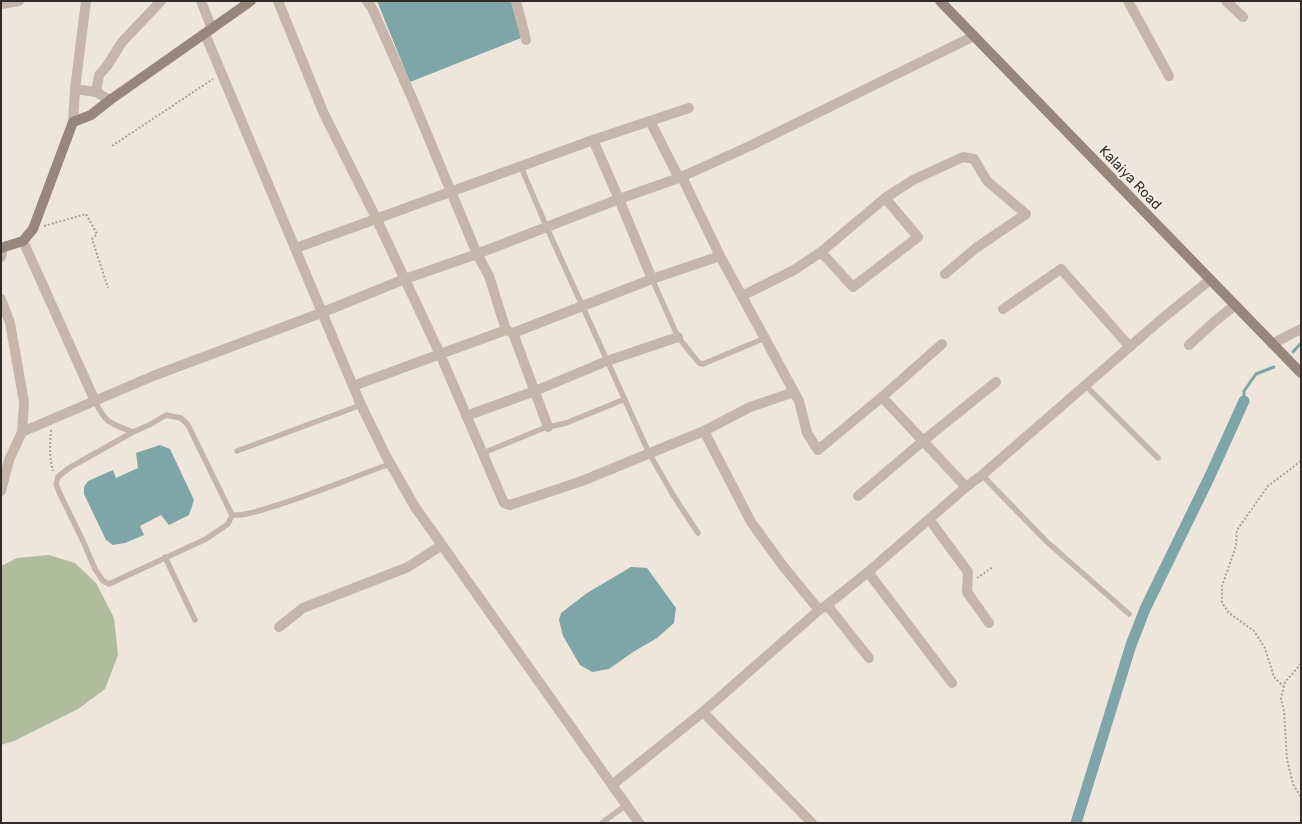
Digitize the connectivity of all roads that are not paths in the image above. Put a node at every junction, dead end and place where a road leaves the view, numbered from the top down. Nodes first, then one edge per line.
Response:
1 (18, 1) edge
2 (86, 1) edge
3 (161, 1) edge
4 (201, 1) edge
5 (251, 1) edge
6 (278, 1) edge
7 (367, 1) edge
8 (516, 1) edge
9 (940, 1) edge
10 (1128, 1) edge
11 (1226, 1) edge
12 (1, 4) edge
13 (1243, 17) dead end
14 (208, 31) junction
15 (974, 36) junction
16 (526, 40) dead end
17 (1169, 76) dead end
18 (75, 89) junction
19 (96, 92) junction
20 (110, 100) junction
21 (689, 108) dead end
22 (650, 120) junction
23 (73, 122) junction
24 (594, 140) junction
25 (521, 167) junction
26 (680, 177) junction
27 (451, 193) junction
28 (884, 198) junction
29 (619, 199) junction
30 (377, 220) junction
31 (547, 228) junction
32 (23, 241) junction
33 (296, 248) junction
34 (2, 251) edge
35 (821, 252) junction
36 (477, 254) junction
37 (720, 256) junction
38 (945, 274) dead end
39 (405, 279) junction
40 (652, 279) junction
41 (1210, 280) junction
42 (742, 296) junction
43 (1, 298) edge
44 (583, 305) junction
45 (1235, 305) junction
46 (1003, 309) dead end
47 (321, 312) junction
48 (1301, 329) edge
49 (510, 332) junction
50 (6, 333) edge
51 (678, 337) junction
52 (765, 338) junction
53 (942, 344) dead end
54 (1272, 344) junction
55 (1188, 345) dead end
56 (1130, 347) junction
57 (440, 354) junction
58 (607, 361) junction
59 (1301, 373) edge
60 (996, 382) dead end
61 (353, 386) junction
62 (1085, 386) junction
63 (535, 391) junction
64 (794, 392) junction
65 (882, 397) junction
66 (625, 400) junction
67 (95, 401) junction
68 (361, 405) junction
69 (466, 416) junction
70 (548, 427) junction
71 (704, 431) junction
72 (22, 432) junction
73 (133, 432) junction
74 (923, 441) junction
75 (237, 452) dead end
76 (483, 453) junction
77 (649, 453) junction
78 (1158, 458) dead end
79 (390, 464) junction
80 (982, 475) junction
81 (966, 487) junction
82 (1, 491) edge
83 (858, 496) dead end
84 (232, 515) junction
85 (929, 519) junction
86 (698, 533) dead end
87 (442, 545) junction
88 (165, 557) junction
89 (868, 572) junction
90 (823, 607) junction
91 (1129, 614) dead end
92 (195, 620) dead end
93 (989, 623) dead end
94 (279, 627) dead end
95 (869, 658) dead end
96 (952, 683) dead end
97 (703, 712) junction
98 (612, 785) junction
99 (626, 805) junction
100 (602, 823) edge
101 (639, 823) edge
102 (812, 823) edge

1 - 12 street
2 - 18 street
3 - 19 street
4 - 14 street
5 - 14 main road
6 - 30 street
7 - 27 street
8 - 16 street
9 - 15 main road, Kalaiya Road
10 - 17 street
11 - 13 street
14 - 20 main road
14 - 33 street
15 - 26 street
15 - 41 main road, Kalaiya Road
18 - 19 street
18 - 23 street
19 - 20 street
20 - 23 main road
21 - 22 street
22 - 24 street
22 - 26 street
23 - 32 main road
24 - 25 street
24 - 29 street
25 - 27 street
25 - 31 lane
26 - 29 street
26 - 37 street
27 - 30 street
27 - 36 street
28 - 35 street
28 - 35 street
28 - 38 street
29 - 31 street
29 - 40 street
30 - 33 street
30 - 39 street
31 - 36 street
31 - 44 lane
32 - 34 main road
32 - 67 street
33 - 47 street
35 - 42 street
36 - 39 street
36 - 49 street
37 - 40 street
37 - 42 street
39 - 47 street
39 - 57 street
40 - 44 street
40 - 51 lane
41 - 45 main road, Kalaiya Road
41 - 56 street
42 - 52 street
43 - 50 street
44 - 49 street
44 - 58 lane
45 - 54 main road, Kalaiya Road
45 - 55 street
46 - 56 street
47 - 61 street
47 - 67 street
48 - 54 street
49 - 57 street
49 - 63 street
50 - 72 street
51 - 52 lane
51 - 58 street
52 - 64 street
53 - 65 street
54 - 59 main road, Kalaiya Road
56 - 62 street
57 - 61 street
57 - 69 street
58 - 63 street
58 - 66 lane
60 - 74 street
61 - 68 street
62 - 78 lane
62 - 80 street
63 - 69 street
63 - 70 street
64 - 65 street
64 - 71 street
65 - 74 street
66 - 70 lane
66 - 77 lane
67 - 72 street
67 - 73 lane
68 - 75 lane
68 - 79 street
69 - 76 street
70 - 76 lane
71 - 77 street
71 - 90 street
72 - 82 street
73 - 84 lane
73 - 88 lane
74 - 81 street
74 - 83 street
76 - 77 street
77 - 86 lane
79 - 84 lane
79 - 87 street
80 - 81 street
80 - 91 lane
81 - 85 street
84 - 88 lane
85 - 89 street
85 - 93 street
87 - 94 street
87 - 98 street
88 - 92 lane
89 - 90 street
89 - 96 street
90 - 95 street
90 - 97 street
97 - 98 street
97 - 102 street
98 - 99 street
99 - 100 lane
99 - 101 street

